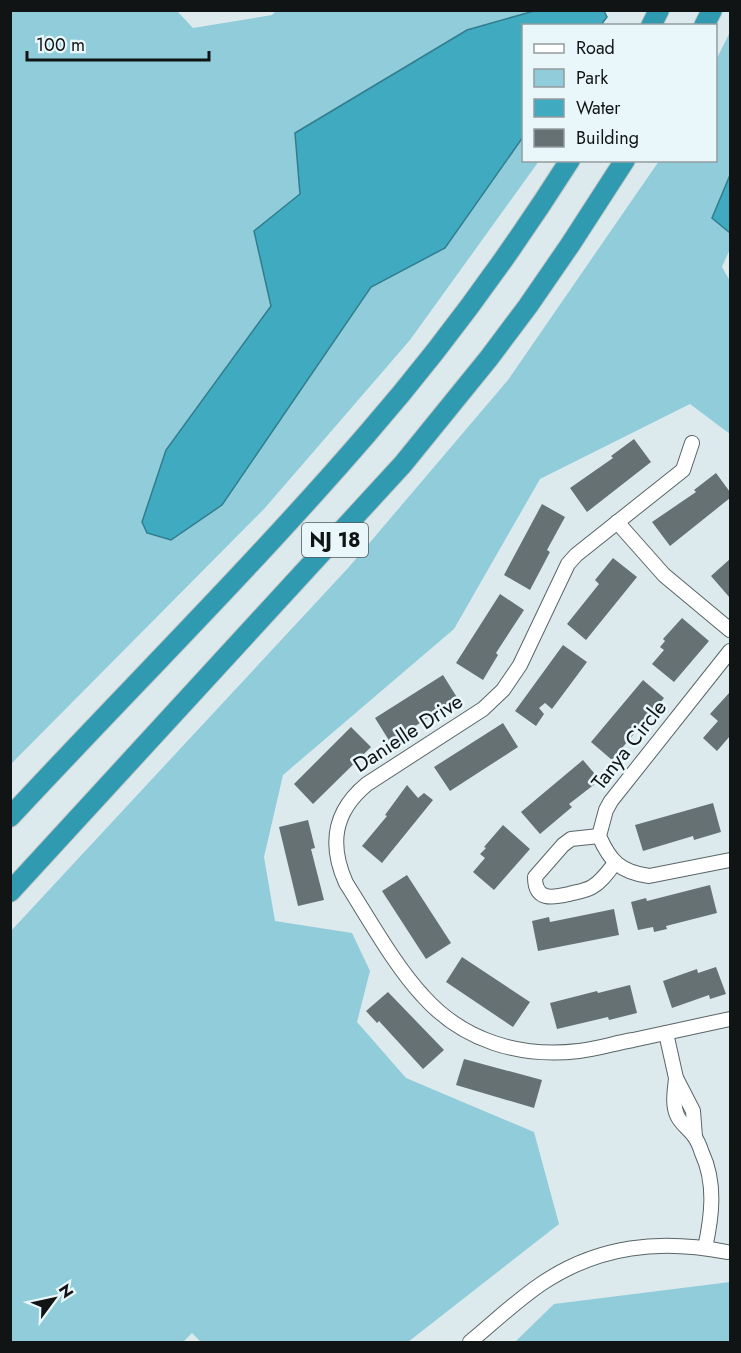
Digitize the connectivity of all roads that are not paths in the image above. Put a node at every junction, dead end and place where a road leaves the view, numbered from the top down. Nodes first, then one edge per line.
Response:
1 (659, 10) edge
2 (712, 10) edge
3 (652, 24) edge
4 (705, 24) edge
5 (569, 162) edge
6 (624, 162) edge
7 (692, 443) dead end
8 (617, 522) junction
9 (730, 630) edge
10 (730, 651) edge
11 (10, 817) edge
12 (599, 836) junction
13 (730, 860) edge
14 (615, 864) junction
15 (10, 892) edge
16 (730, 1019) edge
17 (666, 1033) junction
18 (705, 1248) junction
19 (727, 1252) dead end
20 (470, 1342) edge

1 - 3 highway
2 - 4 highway
5 - 11 highway, NJ 18
6 - 15 highway, NJ 18
7 - 8 street, Danielle Drive
8 - 9 street
8 - 17 street, Danielle Drive
10 - 12 street, Tanya Circle
12 - 14 street
12 - 14 street
13 - 14 street
16 - 17 street, Danielle Drive
17 - 18 street
18 - 19 street
18 - 20 street

